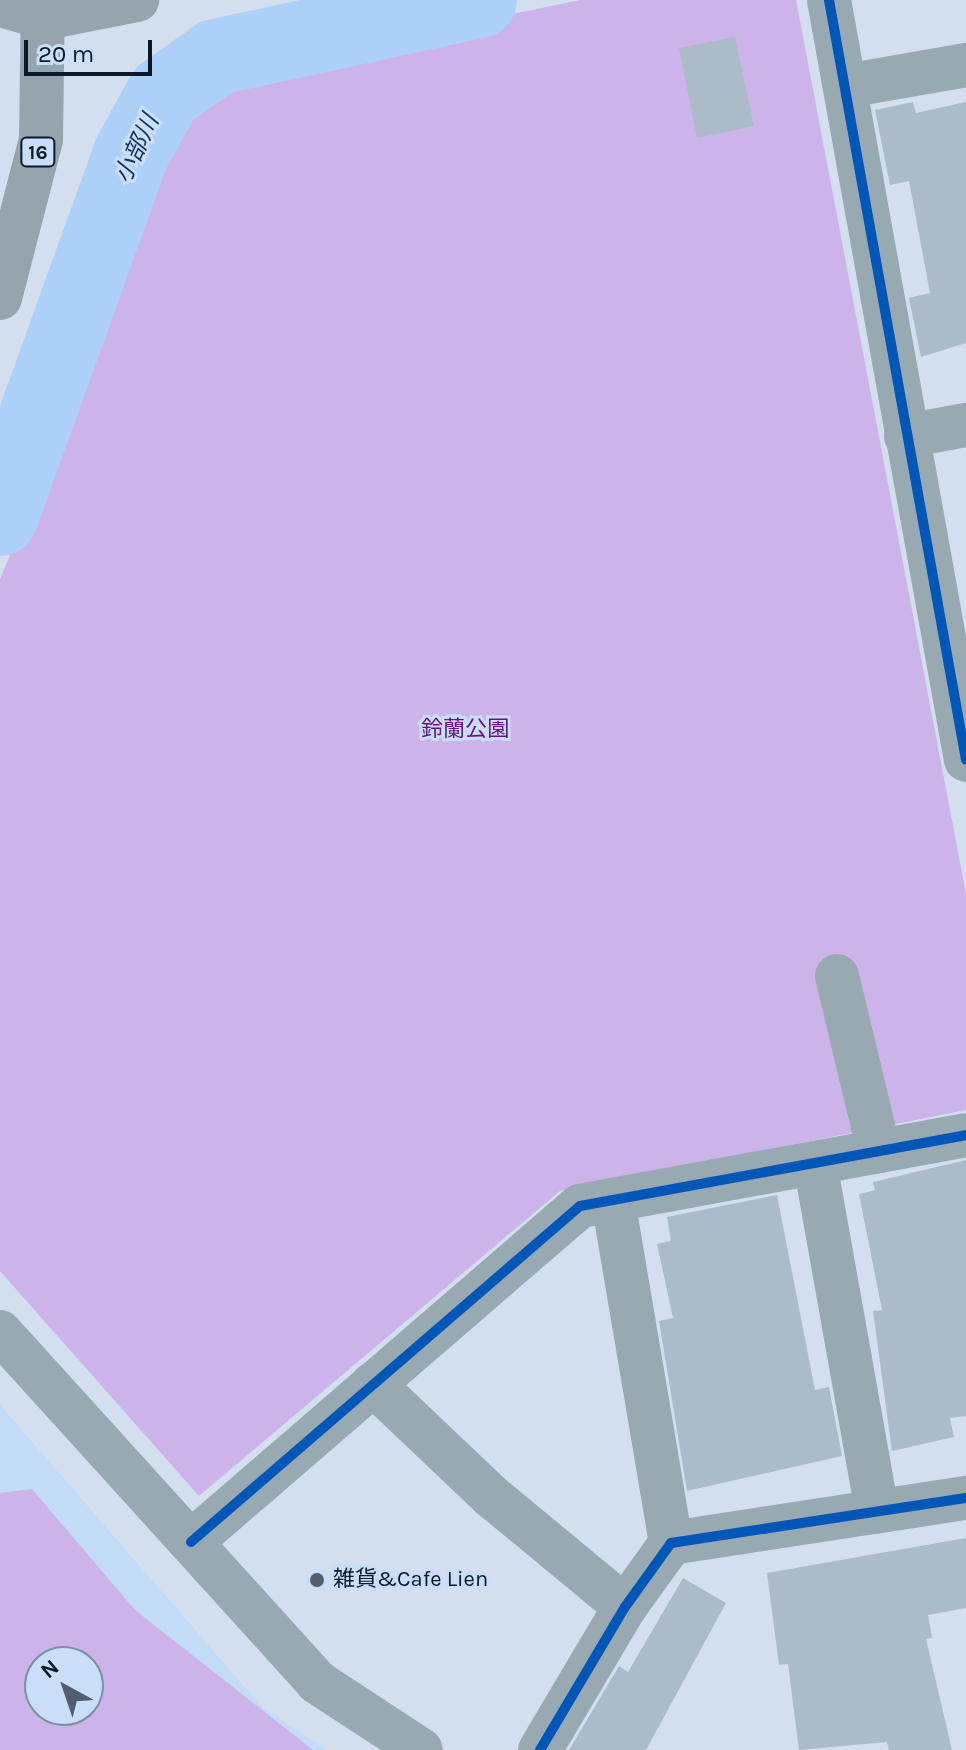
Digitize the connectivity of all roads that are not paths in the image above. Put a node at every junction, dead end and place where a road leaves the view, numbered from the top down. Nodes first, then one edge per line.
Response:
1 (137, 0) edge
2 (0, 5) edge
3 (45, 9) edge
4 (831, 10) edge
5 (966, 65) edge
6 (846, 86) junction
7 (0, 298) edge
8 (966, 425) edge
9 (906, 436) junction
10 (966, 760) edge
11 (837, 976) dead end
12 (966, 1135) edge
13 (879, 1151) junction
14 (815, 1163) junction
15 (613, 1200) junction
16 (0, 1332) edge
17 (373, 1384) junction
18 (966, 1498) edge
19 (877, 1512) junction
20 (191, 1542) junction
21 (671, 1543) junction
22 (625, 1607) junction
23 (421, 1750) edge
24 (540, 1750) edge

1 - 3 main road
2 - 3 main road
3 - 7 main road, 16
4 - 6 street
5 - 6 street
6 - 9 street
8 - 9 street
9 - 10 street
11 - 13 street
12 - 13 street
13 - 14 street
14 - 15 street
14 - 19 street
15 - 17 street
15 - 21 street
16 - 20 street
17 - 20 street
17 - 22 street
18 - 19 street
19 - 21 street
20 - 23 street
21 - 22 street
22 - 24 street

